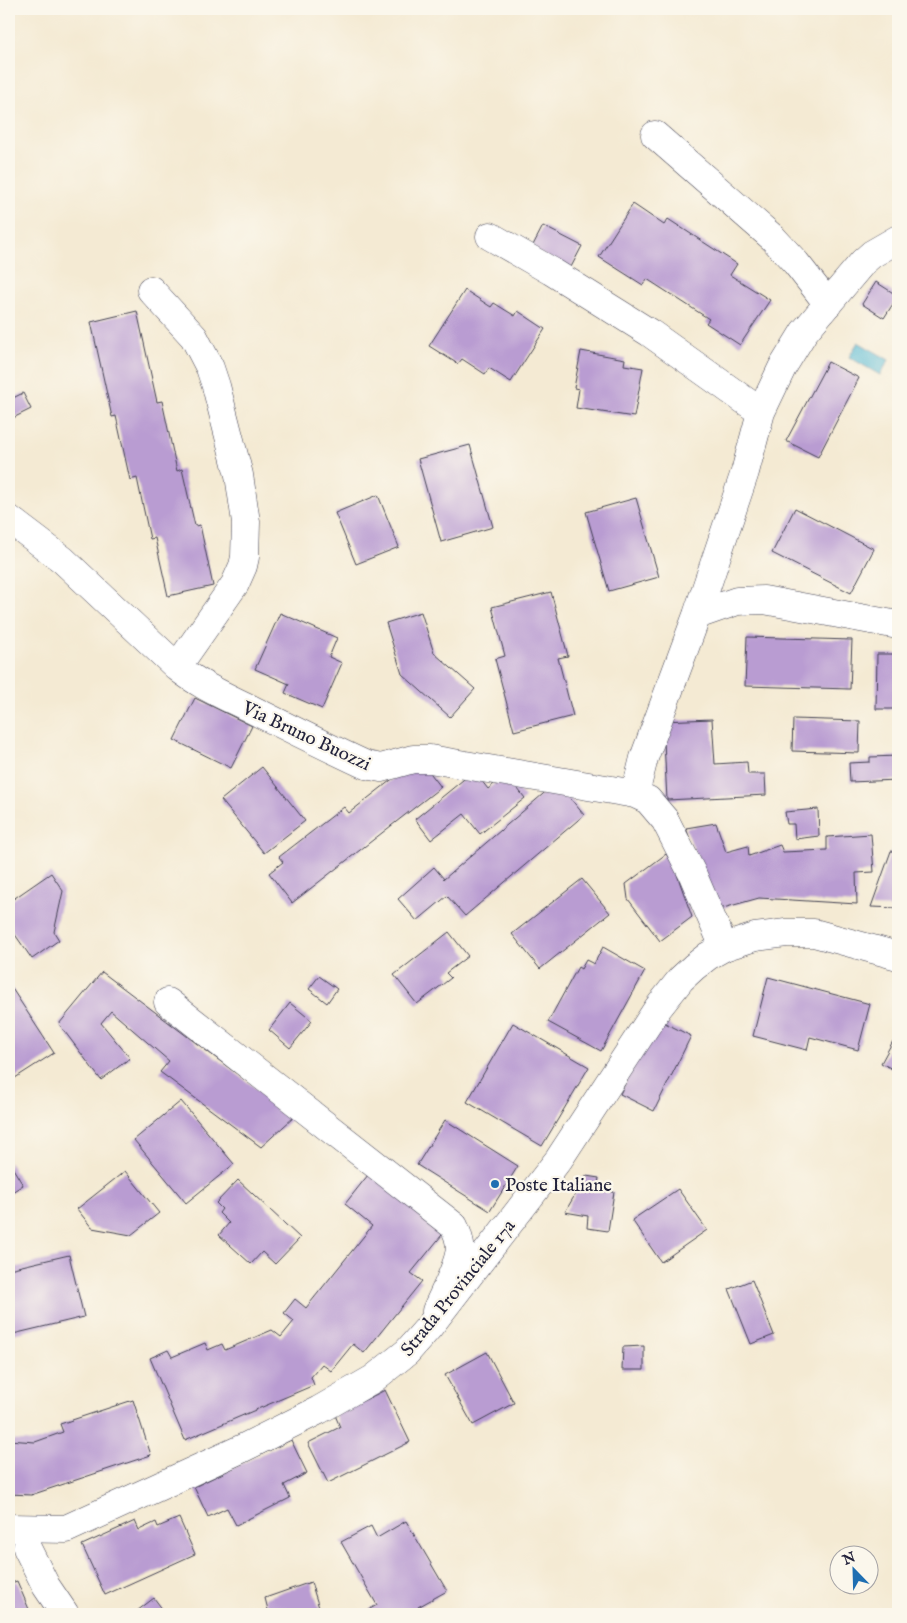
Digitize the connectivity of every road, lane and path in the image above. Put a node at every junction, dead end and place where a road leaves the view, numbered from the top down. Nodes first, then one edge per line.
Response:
1 (655, 135) dead end
2 (490, 236) dead end
3 (898, 239) edge
4 (152, 290) dead end
5 (828, 304) junction
6 (761, 412) junction
7 (9, 519) edge
8 (697, 615) junction
9 (898, 625) edge
10 (177, 667) junction
11 (635, 794) junction
12 (724, 947) junction
13 (898, 956) edge
14 (168, 1002) dead end
15 (429, 1327) junction
16 (9, 1528) edge
17 (66, 1529) junction
18 (18, 1553) edge
19 (65, 1614) edge

1 - 5 street
2 - 6 street
3 - 5 street
4 - 10 street
5 - 6 street
6 - 8 street
7 - 10 street, Via Bruno Buozzi
8 - 9 street
8 - 11 street
10 - 11 street, Via Bruno Buozzi
11 - 12 street, Via Bruno Buozzi
12 - 13 street, Strada Provinciale 17a
12 - 15 street, Strada Provinciale 17a
14 - 15 street
15 - 17 street, Strada Provinciale 17a
16 - 17 street, Strada Provinciale 17a
17 - 18 street
18 - 19 street

